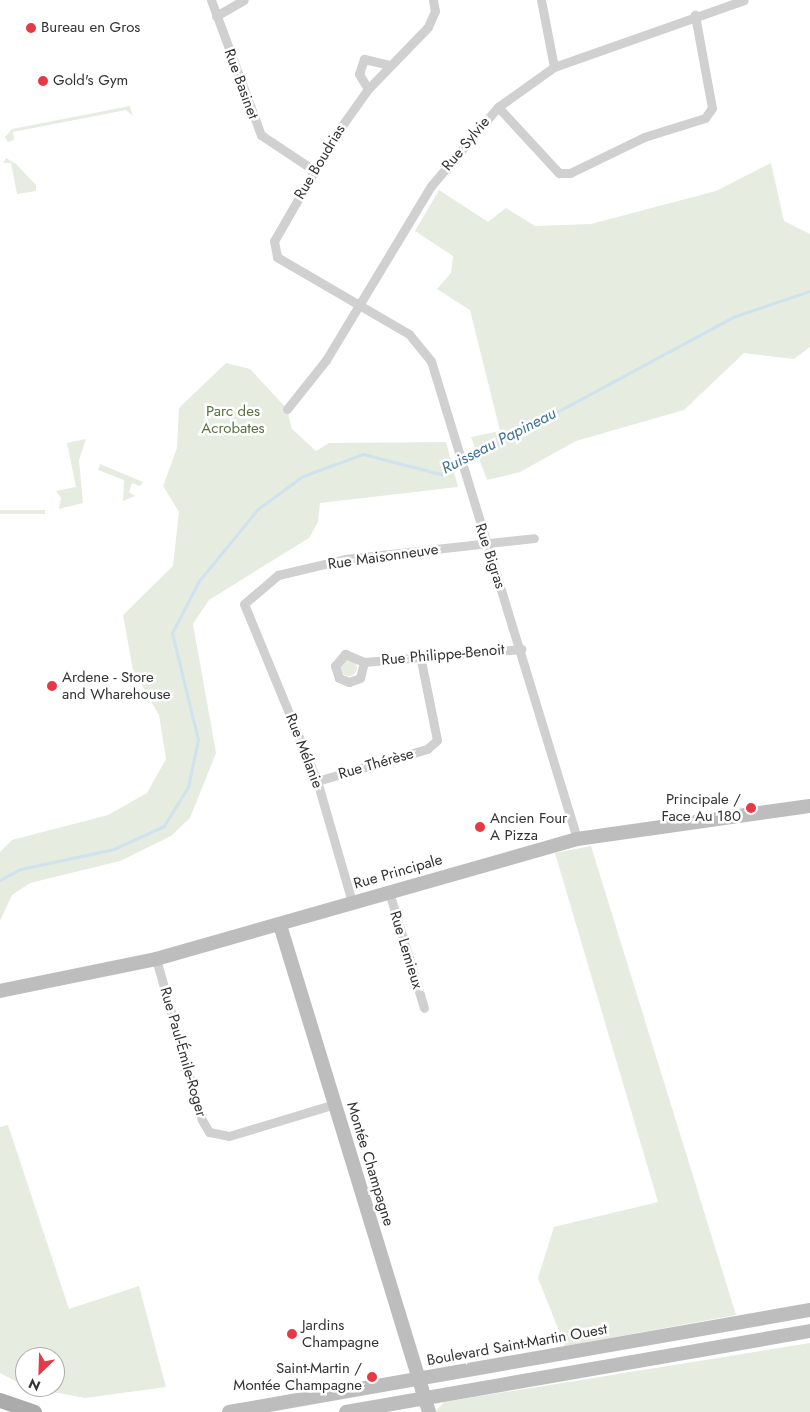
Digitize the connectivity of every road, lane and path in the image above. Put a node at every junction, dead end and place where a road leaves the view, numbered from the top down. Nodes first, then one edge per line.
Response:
1 (211, 0) edge
2 (244, 0) edge
3 (433, 0) edge
4 (540, 0) edge
5 (744, 0) edge
6 (695, 15) junction
7 (216, 16) junction
8 (390, 65) junction
9 (554, 67) junction
10 (368, 89) junction
11 (498, 107) junction
12 (315, 170) junction
13 (358, 306) junction
14 (287, 409) dead end
15 (534, 538) dead end
16 (485, 544) junction
17 (244, 604) joint
18 (521, 648) junction
19 (420, 656) junction
20 (364, 662) dead end
21 (317, 780) junction
22 (810, 806) edge
23 (578, 839) junction
24 (389, 892) junction
25 (352, 902) junction
26 (280, 926) junction
27 (156, 959) junction
28 (0, 991) edge
29 (424, 1008) dead end
30 (335, 1104) junction
31 (810, 1310) edge
32 (810, 1331) edge
33 (419, 1379) junction
34 (0, 1400) edge
35 (427, 1405) edge
36 (34, 1412) edge
37 (229, 1412) edge
38 (346, 1412) edge

1 - 7 street, Rue Basinet
2 - 7 street
3 - 8 street, Rue Boudrias
4 - 9 street
5 - 6 street, Rue Sylvie
6 - 9 street, Rue Sylvie
6 - 11 street
7 - 12 street, Rue Basinet
8 - 10 street, Rue Boudrias
8 - 10 street
9 - 11 street, Rue Sylvie
10 - 12 street, Rue Boudrias
11 - 13 street, Rue Sylvie
12 - 13 street, Rue Boudrias
13 - 14 street, Rue Sylvie
13 - 16 street, Rue Bigras
15 - 16 street, Rue Maisonneuve
16 - 17 street, Rue Maisonneuve
16 - 18 street, Rue Bigras
17 - 21 street, Rue Mélanie
18 - 19 street, Rue Philippe-Benoit
18 - 23 street, Rue Bigras
19 - 20 street, Rue Philippe-Benoit
19 - 21 street, Rue Thérèse
21 - 25 street, Rue Mélanie
22 - 23 street, Rue Principale
23 - 24 street, Rue Principale
24 - 25 street, Rue Principale
24 - 29 street, Rue Lemieux
25 - 26 street, Rue Principale
26 - 27 street, Rue Principale
26 - 30 street, Montée Champagne
27 - 28 street, Rue Principale
27 - 30 street, Rue Paul-Émile-Roger
30 - 33 street, Montée Champagne
31 - 33 street, Boulevard Saint-Martin Ouest
32 - 35 street
33 - 35 street, Montée Champagne
33 - 37 street, Boulevard Saint-Martin Ouest
34 - 36 main road
35 - 38 street

